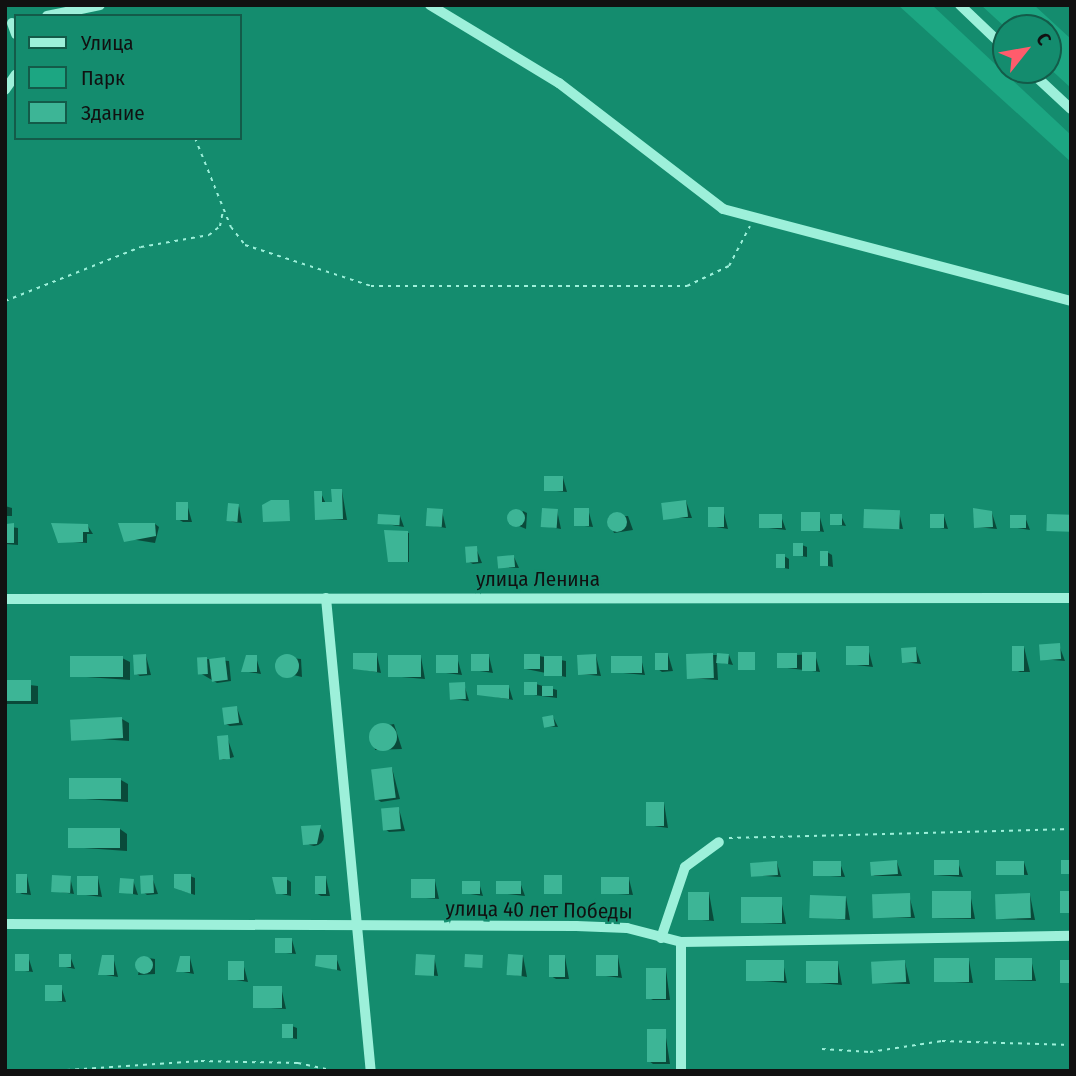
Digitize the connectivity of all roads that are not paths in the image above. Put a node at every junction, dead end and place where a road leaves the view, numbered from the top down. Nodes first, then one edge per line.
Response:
1 (100, 5) edge
2 (430, 5) edge
3 (960, 5) edge
4 (57, 14) edge
5 (992, 35) edge
6 (1044, 84) edge
7 (1071, 109) edge
8 (1071, 301) edge
9 (326, 598) junction
10 (1071, 598) edge
11 (5, 599) edge
12 (719, 842) road end
13 (5, 924) edge
14 (359, 927) junction
15 (1071, 936) edge
16 (661, 938) junction
17 (681, 942) junction
18 (371, 1071) edge
19 (681, 1071) edge

1 - 4 street
2 - 8 street
3 - 5 street
6 - 7 street
9 - 10 street, улица Ленина
9 - 11 street, улица Ленина
9 - 14 street
12 - 16 street
13 - 14 street, улица 40 лет Победы
14 - 16 street, улица 40 лет Победы
14 - 18 street
15 - 17 street, улица 40 лет Победы
16 - 17 street, улица 40 лет Победы
17 - 19 street

